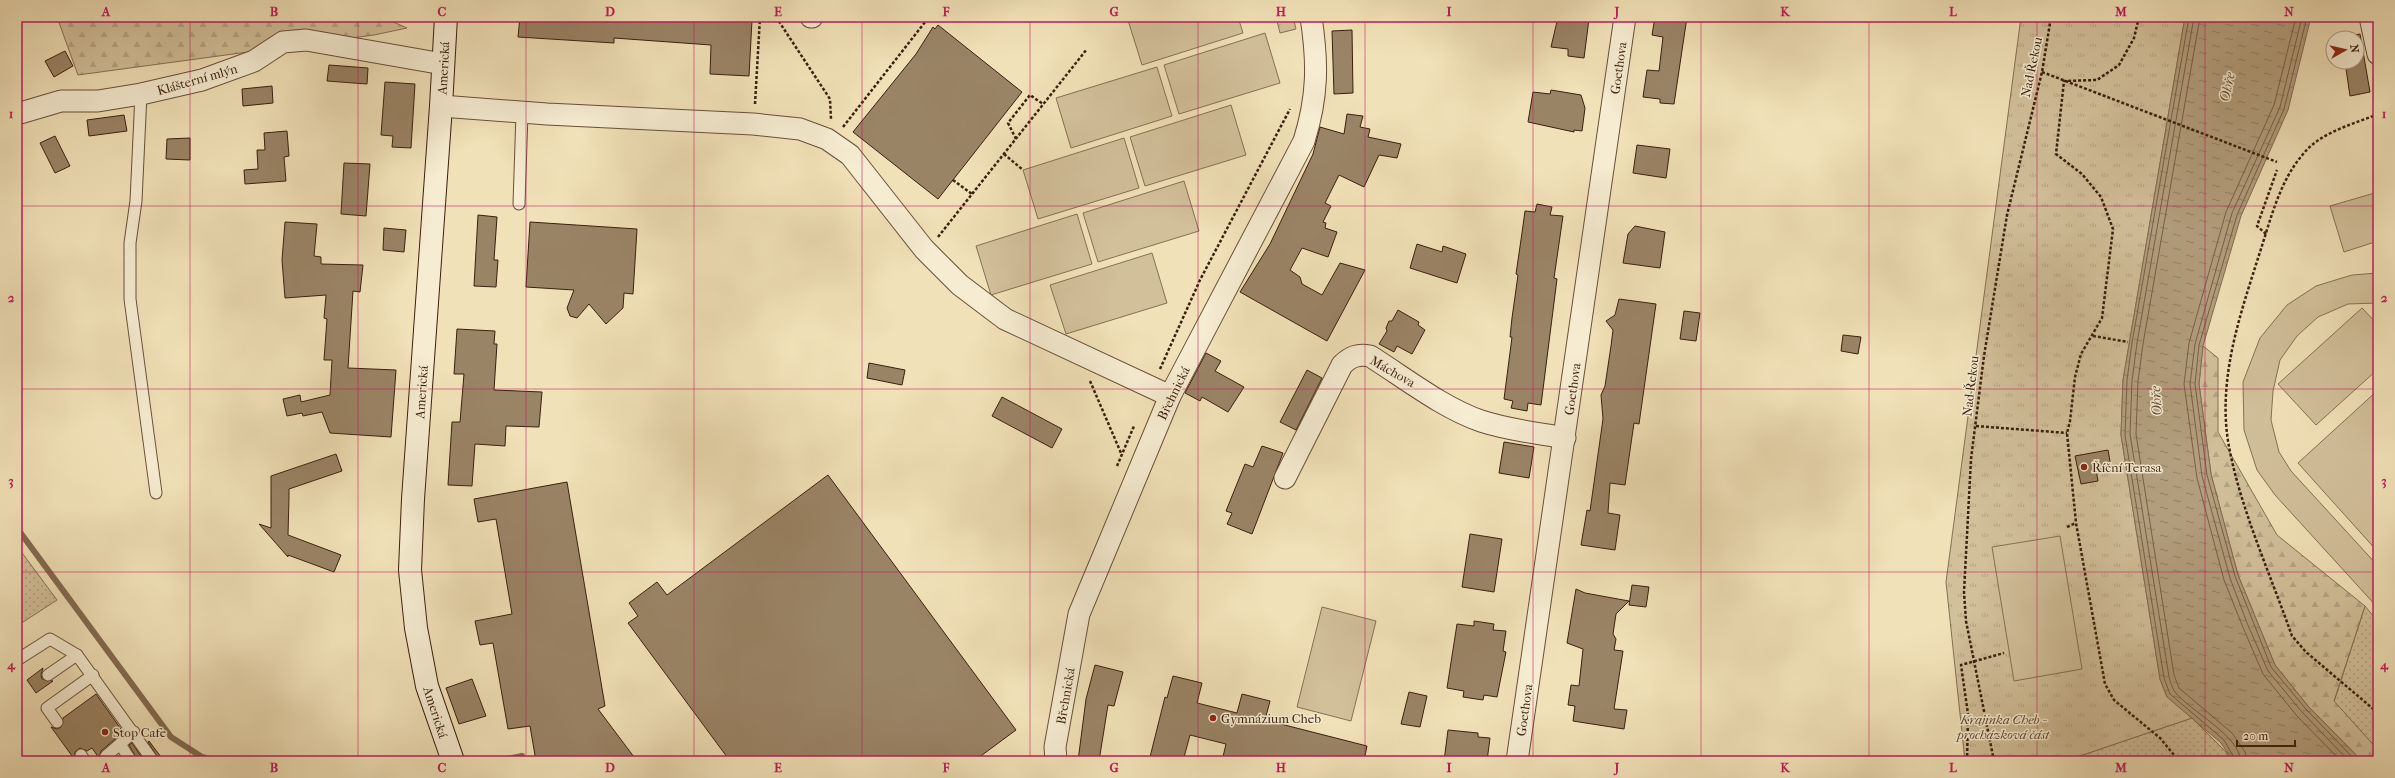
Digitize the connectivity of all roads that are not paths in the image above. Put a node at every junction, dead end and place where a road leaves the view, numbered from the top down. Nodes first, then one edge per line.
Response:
1 (446, 17) edge
2 (1321, 17) edge
3 (1625, 17) edge
4 (2370, 17) edge
5 (1313, 27) edge
6 (2378, 54) edge
7 (443, 64) junction
8 (141, 94) junction
9 (441, 106) junction
10 (522, 113) junction
11 (17, 114) edge
12 (519, 204) dead end
13 (1170, 396) junction
14 (1565, 438) junction
15 (1285, 478) dead end
16 (156, 493) dead end
17 (77, 655) junction
18 (17, 660) edge
19 (48, 675) dead end
20 (93, 675) junction
21 (57, 722) dead end
22 (134, 732) junction
23 (120, 744) junction
24 (105, 759) edge
25 (131, 761) edge
26 (153, 761) edge
27 (453, 761) edge
28 (1056, 761) edge
29 (1517, 761) edge

1 - 7 street, Americká
2 - 5 street, Břehnická
3 - 14 street, Goethova
4 - 6 street
5 - 13 street, Břehnická
7 - 8 street, Klášterní mlýn
7 - 9 street, Americká
8 - 11 street, Klášterní mlýn
8 - 16 lane
9 - 10 street
9 - 27 street, Americká
10 - 12 lane
10 - 13 street
13 - 28 street, Břehnická
14 - 15 street, Máchova
14 - 29 street, Goethova
17 - 18 lane
17 - 19 lane
17 - 20 lane
20 - 21 lane
20 - 22 lane
22 - 23 lane
22 - 26 lane
23 - 24 lane
23 - 25 lane

